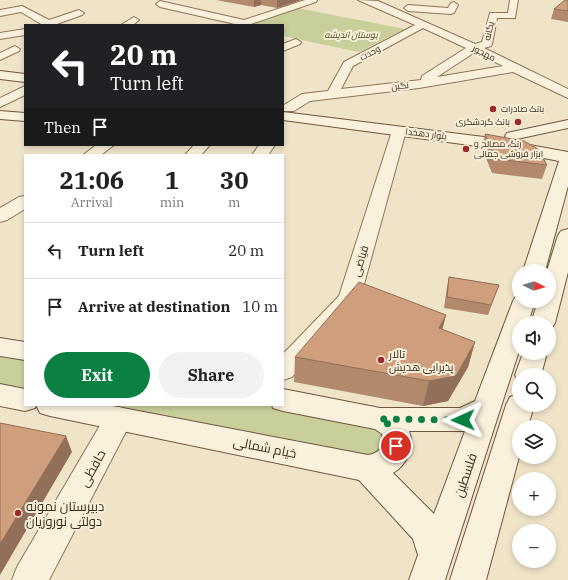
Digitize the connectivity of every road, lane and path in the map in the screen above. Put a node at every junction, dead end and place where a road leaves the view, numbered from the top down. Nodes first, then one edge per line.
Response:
1 (314, 0) edge
2 (362, 0) edge
3 (416, 0) edge
4 (514, 0) edge
5 (369, 1) edge
6 (160, 4) dead end
7 (454, 5) dead end
8 (403, 11) junction
9 (0, 13) edge
10 (79, 13) dead end
11 (46, 24) edge
12 (242, 24) edge
13 (422, 25) junction
14 (24, 32) edge
15 (0, 36) edge
16 (296, 42) dead end
17 (284, 48) edge
18 (474, 48) junction
19 (15, 49) dead end
20 (0, 56) edge
21 (530, 64) dead end
22 (513, 68) junction
23 (0, 75) edge
24 (24, 78) edge
25 (419, 84) junction
26 (24, 91) edge
27 (568, 94) edge
28 (332, 95) junction
29 (1, 113) edge
30 (285, 114) edge
31 (24, 117) edge
32 (568, 124) edge
33 (399, 131) junction
34 (515, 141) junction
35 (104, 146) edge
36 (201, 146) edge
37 (568, 148) edge
38 (92, 154) edge
39 (194, 154) edge
40 (568, 158) edge
41 (561, 183) junction
42 (24, 201) edge
43 (0, 216) edge
44 (568, 235) edge
45 (536, 264) edge
46 (522, 308) edge
47 (545, 316) edge
48 (0, 347) edge
49 (24, 351) edge
50 (284, 369) edge
51 (0, 395) edge
52 (24, 400) edge
53 (284, 400) edge
54 (55, 406) edge
55 (488, 408) junction
56 (518, 412) edge
57 (119, 418) junction
58 (380, 419) junction
59 (368, 468) junction
60 (432, 568) edge
61 (30, 580) edge
62 (468, 580) edge

1 - 12 street
2 - 5 street, مهجور
3 - 8 street
4 - 18 street, یگانه
5 - 8 street, مهجور
6 - 12 street
7 - 8 street
8 - 13 street, مهجور
9 - 11 street
10 - 11 street
13 - 18 street, مهجور
13 - 28 street, وحدت
14 - 15 street
16 - 17 street
18 - 22 street, مهجور
18 - 25 street
19 - 20 street
21 - 22 street, نگین
22 - 25 street, نگین
22 - 27 street, مهجور
23 - 24 street
25 - 28 street, نگین
26 - 29 street
28 - 30 street, نگین
29 - 31 street
30 - 33 street, بلوار دهخدا
30 - 34 street, بلوار دهخدا
32 - 34 street
33 - 34 street, بلوار دهخدا
33 - 50 street, فیاضی
34 - 37 street, بلوار دهخدا
34 - 40 street, بلوار دهخدا
34 - 41 street
35 - 38 street
36 - 39 street
40 - 41 street
41 - 45 street
42 - 43 street
44 - 47 street
46 - 55 street, فلسطین
48 - 49 street
51 - 52 street
53 - 58 street
54 - 57 street, خیام شمالی
55 - 58 street
55 - 60 street, فلسطین
56 - 62 street
57 - 59 street, خیام شمالی
57 - 61 street, حافظی
58 - 59 street
59 - 60 street

